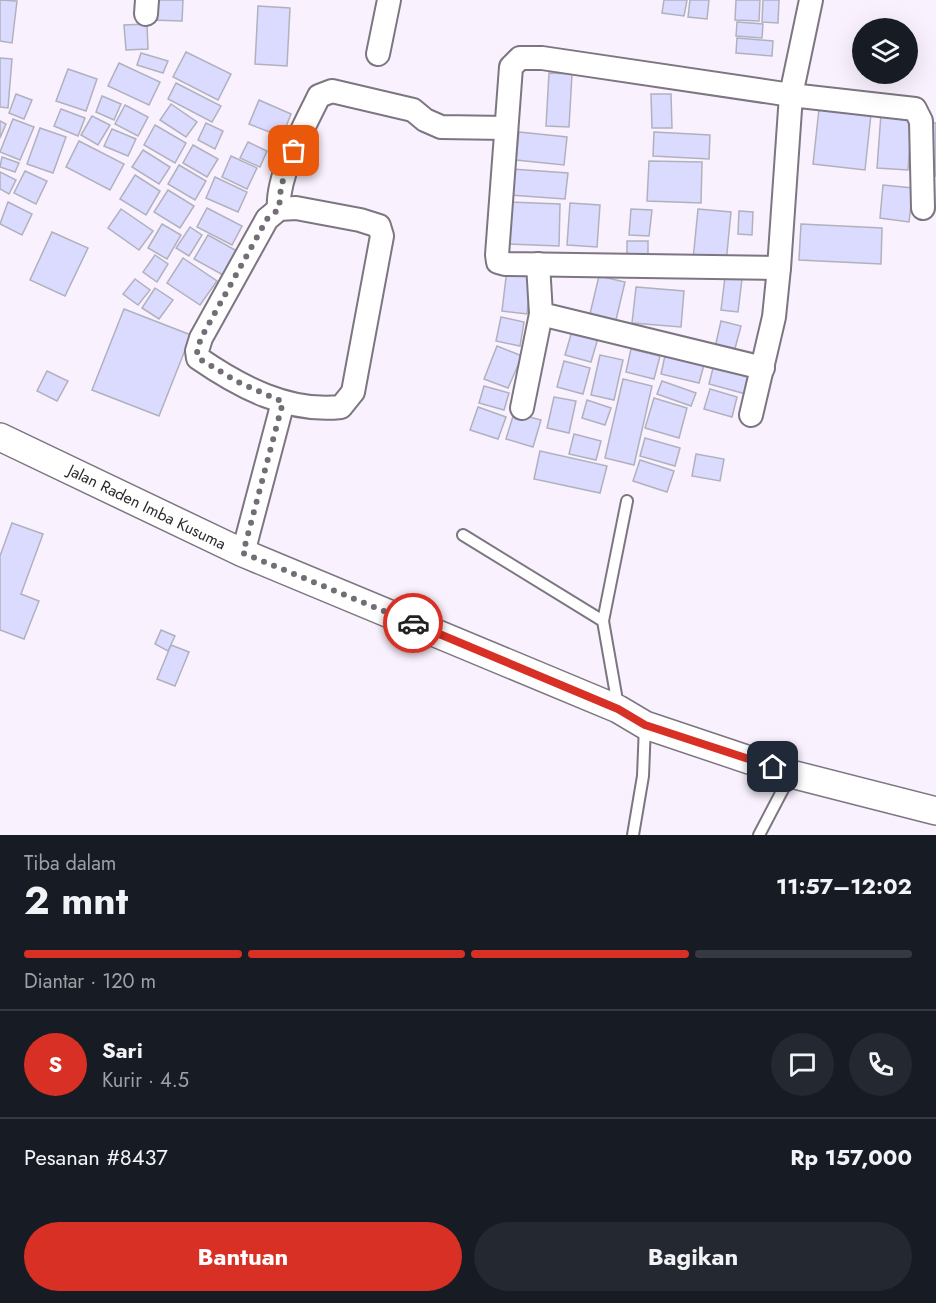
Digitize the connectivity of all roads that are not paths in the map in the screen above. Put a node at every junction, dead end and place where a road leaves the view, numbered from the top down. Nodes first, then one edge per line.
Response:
1 (389, 0) edge
2 (811, 0) edge
3 (378, 54) dead end
4 (791, 95) junction
5 (506, 128) junction
6 (923, 208) dead end
7 (279, 209) junction
8 (538, 264) junction
9 (779, 268) junction
10 (541, 314) junction
11 (763, 368) junction
12 (283, 402) junction
13 (522, 408) dead end
14 (751, 415) dead end
15 (0, 437) edge
16 (627, 501) dead end
17 (463, 535) dead end
18 (243, 553) junction
19 (603, 621) junction
20 (618, 709) junction
21 (645, 725) junction
22 (791, 774) junction
23 (936, 811) edge
24 (633, 835) edge
25 (759, 835) edge

1 - 3 street
2 - 4 street
4 - 5 street
4 - 6 street
4 - 9 street
5 - 7 street
5 - 8 street
7 - 12 street
7 - 12 street
8 - 9 street
8 - 10 street
9 - 11 street
10 - 11 street
10 - 13 street
11 - 14 street
12 - 18 street
15 - 18 street, Jalan Raden Imba Kusuma
16 - 19 lane
17 - 19 lane
18 - 20 street, Jalan Raden Imba Kusuma
19 - 20 lane
20 - 21 street, Jalan Raden Imba Kusuma
21 - 22 street, Jalan Raden Imba Kusuma
21 - 24 lane
22 - 23 street, Jalan Raden Imba Kusuma
22 - 25 lane

